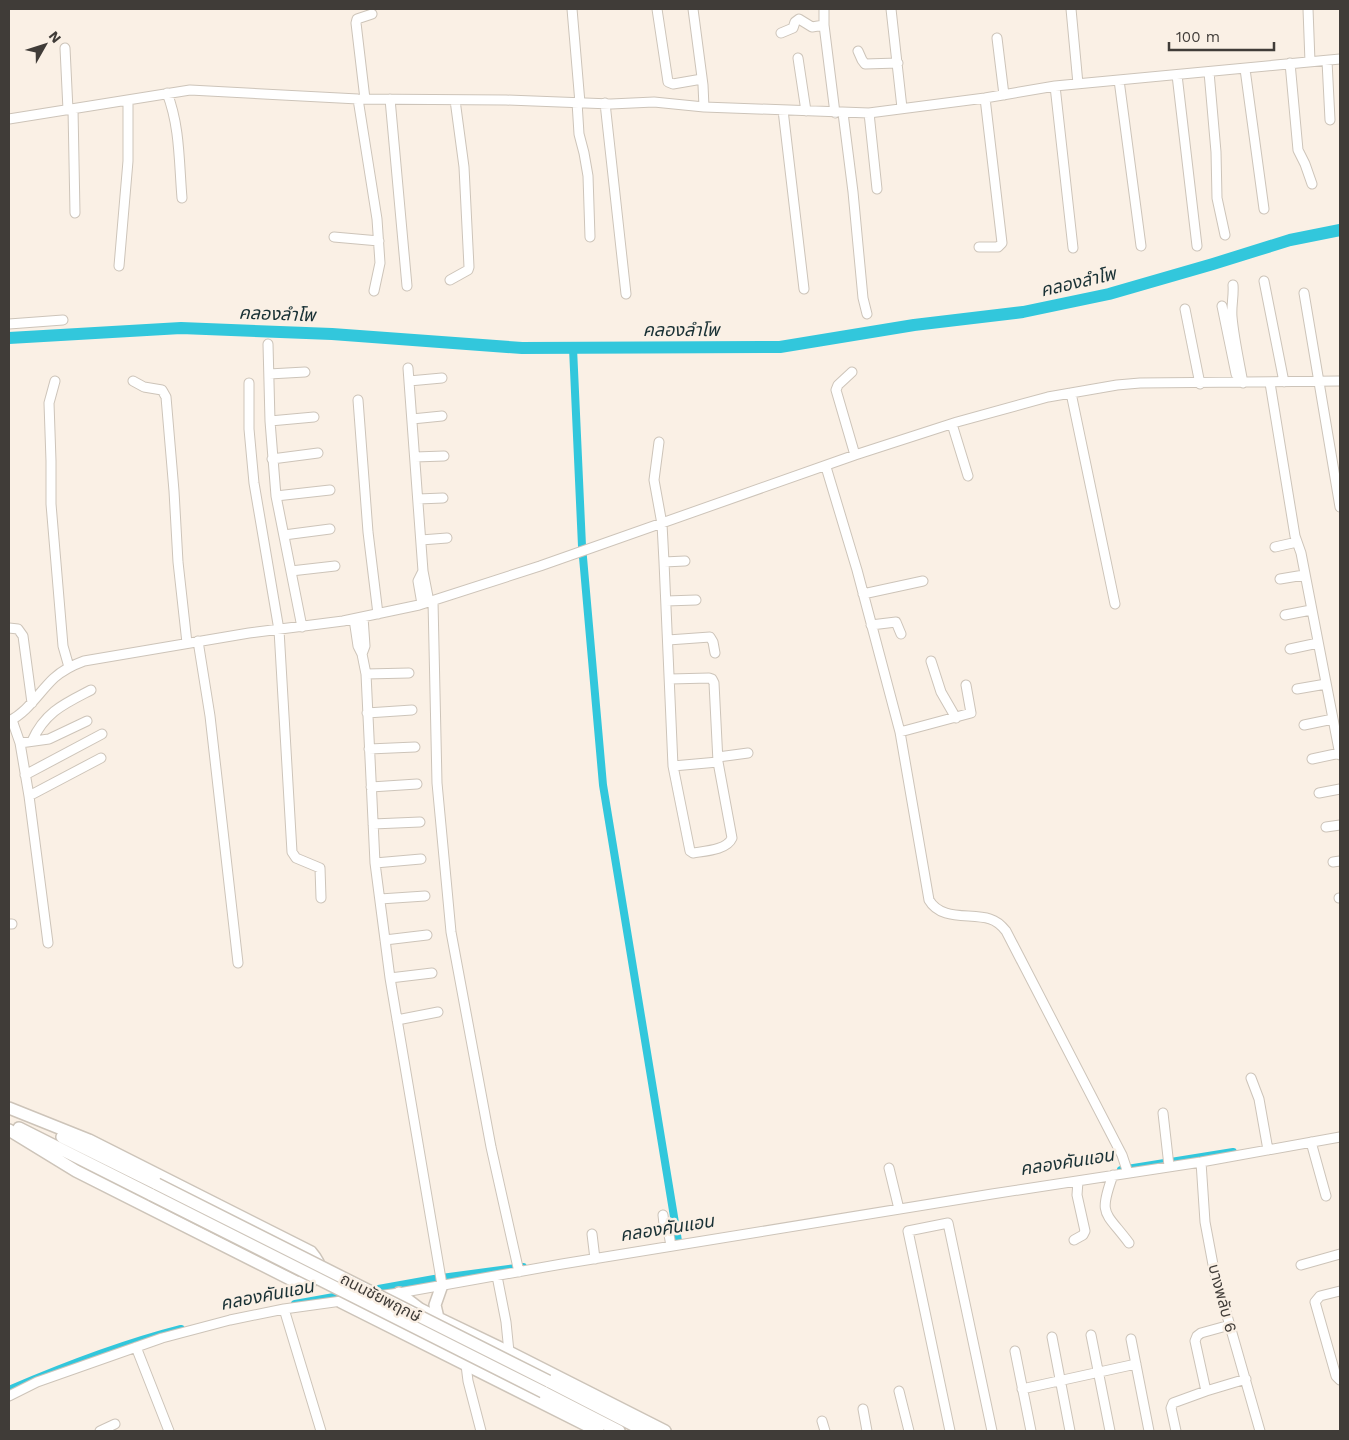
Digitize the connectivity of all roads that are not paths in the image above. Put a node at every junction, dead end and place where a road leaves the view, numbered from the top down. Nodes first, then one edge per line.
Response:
1 (572, 9) edge
2 (657, 9) edge
3 (692, 9) edge
4 (824, 9) edge
5 (891, 9) edge
6 (1071, 9) edge
7 (1308, 9) edge
8 (372, 14) dead end
9 (824, 25) junction
10 (781, 33) dead end
11 (997, 38) dead end
12 (65, 48) dead end
13 (858, 51) dead end
14 (798, 58) dead end
15 (1340, 59) edge
16 (1328, 61) junction
17 (1310, 62) junction
18 (898, 63) junction
19 (1290, 63) junction
20 (1245, 68) junction
21 (1209, 72) junction
22 (1177, 75) junction
23 (702, 80) junction
24 (1119, 80) junction
25 (1078, 84) junction
26 (1055, 86) junction
27 (167, 93) junction
28 (1004, 95) junction
29 (984, 98) junction
30 (362, 99) junction
31 (128, 100) junction
32 (390, 100) junction
33 (455, 100) junction
34 (579, 102) junction
35 (605, 103) junction
36 (704, 107) junction
37 (902, 108) junction
38 (71, 109) junction
39 (783, 110) junction
40 (806, 112) junction
41 (839, 113) junction
42 (869, 113) junction
43 (9, 119) edge
44 (1330, 120) dead end
45 (1312, 184) dead end
46 (877, 189) dead end
47 (182, 198) dead end
48 (1264, 209) dead end
49 (75, 213) dead end
50 (590, 236) dead end
51 (1225, 236) dead end
52 (334, 237) dead end
53 (379, 241) junction
54 (978, 246) dead end
55 (1141, 246) dead end
56 (1197, 246) dead end
57 (1073, 248) dead end
58 (119, 266) dead end
59 (450, 280) dead end
60 (1264, 281) dead end
61 (407, 286) dead end
62 (1233, 286) dead end
63 (804, 289) dead end
64 (374, 291) dead end
65 (626, 294) dead end
66 (1304, 294) dead end
67 (1222, 306) dead end
68 (1185, 309) dead end
69 (867, 314) dead end
70 (63, 320) dead end
71 (9, 324) edge
72 (268, 344) dead end
73 (408, 368) dead end
74 (305, 372) dead end
75 (852, 372) dead end
76 (269, 374) junction
77 (442, 378) dead end
78 (55, 381) dead end
79 (133, 381) dead end
80 (409, 381) junction
81 (1340, 381) edge
82 (1284, 382) junction
83 (1319, 382) junction
84 (249, 383) dead end
85 (1240, 383) junction
86 (1270, 383) junction
87 (1200, 384) junction
88 (1070, 393) junction
89 (358, 400) dead end
90 (442, 416) dead end
91 (314, 417) dead end
92 (412, 418) junction
93 (270, 421) junction
94 (952, 424) junction
95 (659, 442) dead end
96 (318, 453) dead end
97 (855, 455) junction
98 (444, 456) dead end
99 (414, 457) junction
100 (272, 459) junction
101 (826, 467) junction
102 (968, 476) dead end
103 (330, 490) dead end
104 (276, 496) junction
105 (443, 498) dead end
106 (418, 499) junction
107 (1340, 507) edge
108 (662, 524) junction
109 (330, 528) dead end
110 (284, 535) junction
111 (447, 538) dead end
112 (421, 540) junction
113 (1297, 542) junction
114 (1276, 546) dead end
115 (685, 561) dead end
116 (664, 562) junction
117 (335, 566) dead end
118 (291, 571) junction
119 (1304, 575) junction
120 (1280, 580) dead end
121 (923, 581) dead end
122 (863, 594) junction
123 (696, 600) dead end
124 (666, 601) junction
125 (428, 602) junction
126 (1115, 604) dead end
127 (1311, 610) junction
128 (378, 614) junction
129 (1285, 615) dead end
130 (359, 618) junction
131 (871, 625) junction
132 (302, 627) junction
133 (9, 628) edge
134 (279, 630) junction
135 (901, 634) dead end
136 (668, 640) junction
137 (198, 641) junction
138 (187, 643) junction
139 (1318, 643) junction
140 (1290, 649) dead end
141 (715, 653) dead end
142 (931, 661) dead end
143 (69, 667) junction
144 (409, 673) dead end
145 (366, 674) junction
146 (670, 679) junction
147 (1326, 684) junction
148 (966, 685) dead end
149 (1297, 689) dead end
150 (91, 690) dead end
151 (32, 702) junction
152 (412, 710) dead end
153 (367, 712) junction
154 (956, 718) junction
155 (1333, 719) junction
156 (10, 721) edge
157 (87, 721) dead end
158 (1304, 725) dead end
159 (900, 732) junction
160 (102, 734) dead end
161 (32, 741) junction
162 (20, 743) junction
163 (415, 747) dead end
164 (369, 749) junction
165 (748, 753) dead end
166 (1340, 754) edge
167 (101, 758) dead end
168 (1312, 759) dead end
169 (718, 760) junction
170 (673, 766) junction
171 (25, 775) junction
172 (417, 784) dead end
173 (371, 787) junction
174 (1340, 789) edge
175 (1319, 793) dead end
176 (29, 796) junction
177 (420, 822) dead end
178 (373, 824) junction
179 (1340, 825) edge
180 (1326, 827) dead end
181 (421, 859) dead end
182 (376, 863) junction
183 (425, 896) dead end
184 (321, 898) dead end
185 (380, 899) junction
186 (427, 935) dead end
187 (385, 940) junction
188 (48, 943) dead end
189 (238, 964) dead end
190 (432, 973) dead end
191 (390, 978) junction
192 (438, 1012) dead end
193 (397, 1020) junction
194 (1251, 1078) dead end
195 (9, 1109) edge
196 (1163, 1113) dead end
197 (9, 1123) edge
198 (9, 1130) edge
199 (1340, 1137) edge
200 (1311, 1142) junction
201 (1268, 1149) junction
202 (1201, 1162) junction
203 (1169, 1165) junction
204 (889, 1168) dead end
205 (1128, 1172) junction
206 (1114, 1175) junction
207 (1078, 1181) junction
208 (154, 1189) junction
209 (1326, 1196) dead end
210 (899, 1208) junction
211 (663, 1215) dead end
212 (592, 1237) dead end
213 (1074, 1240) dead end
214 (1129, 1243) dead end
215 (670, 1245) junction
216 (1340, 1254) edge
217 (595, 1257) junction
218 (1301, 1265) dead end
219 (519, 1272) junction
220 (497, 1276) junction
221 (441, 1278) junction
222 (1340, 1290) edge
223 (399, 1294) junction
224 (341, 1302) junction
225 (284, 1309) junction
226 (420, 1309) junction
227 (438, 1318) junction
228 (1230, 1325) junction
229 (1091, 1336) dead end
230 (1052, 1337) dead end
231 (413, 1339) junction
232 (1131, 1339) dead end
233 (136, 1347) junction
234 (1015, 1351) dead end
235 (509, 1352) junction
236 (1136, 1364) junction
237 (466, 1365) junction
238 (1098, 1373) junction
239 (1246, 1379) junction
240 (1340, 1380) edge
241 (1060, 1381) junction
242 (1022, 1389) junction
243 (899, 1391) dead end
244 (1206, 1391) junction
245 (9, 1396) edge
246 (863, 1409) dead end
247 (822, 1421) dead end
248 (115, 1424) dead end
249 (100, 1431) edge
250 (169, 1431) edge
251 (321, 1431) edge
252 (481, 1431) edge
253 (598, 1431) edge
254 (619, 1431) edge
255 (645, 1431) edge
256 (665, 1431) edge
257 (825, 1431) edge
258 (867, 1431) edge
259 (909, 1431) edge
260 (950, 1431) edge
261 (992, 1431) edge
262 (1031, 1431) edge
263 (1070, 1431) edge
264 (1110, 1431) edge
265 (1149, 1431) edge
266 (1176, 1431) edge
267 (1260, 1431) edge

1 - 34 street
2 - 23 street
3 - 23 street
4 - 9 street
5 - 18 street
6 - 25 street
7 - 17 street
8 - 30 street
9 - 10 street
9 - 41 street
11 - 28 street
12 - 38 street
13 - 18 street
14 - 40 street
15 - 16 street
16 - 17 street
16 - 44 street
17 - 19 street
18 - 37 street
19 - 20 street
19 - 45 street
20 - 21 street
20 - 48 street
21 - 22 street
21 - 51 street
22 - 24 street
22 - 56 street
23 - 36 street
24 - 25 street
24 - 55 street
25 - 26 street
26 - 28 street
26 - 57 street
27 - 30 street
27 - 31 street
27 - 47 street
28 - 29 street
29 - 37 street
29 - 54 street
30 - 32 street
30 - 53 street
31 - 38 street
31 - 58 street
32 - 33 street
32 - 61 street
33 - 34 street
33 - 59 street
34 - 35 street
34 - 50 street
35 - 36 street
35 - 65 street
36 - 39 street
37 - 42 street
38 - 43 street
38 - 49 street
39 - 40 street
39 - 63 street
40 - 41 street
41 - 42 street
41 - 69 street
42 - 46 street
52 - 53 street
53 - 64 street
60 - 82 street
62 - 85 street
66 - 83 street
67 - 85 street
68 - 87 street
70 - 71 street
72 - 76 street
73 - 80 street
74 - 76 street
75 - 97 street
76 - 93 street
77 - 80 street
78 - 143 street
79 - 138 street
80 - 92 street
81 - 83 street
82 - 83 street
82 - 86 street
83 - 107 street
84 - 134 street
85 - 86 street
85 - 87 street
86 - 113 street
87 - 88 street
88 - 94 street
88 - 126 street
89 - 128 street
90 - 92 street
91 - 93 street
92 - 99 street
93 - 100 street
94 - 97 street
94 - 102 street
95 - 108 street
96 - 100 street
97 - 101 street
98 - 99 street
99 - 106 street
100 - 104 street
101 - 108 street
101 - 122 street
103 - 104 street
104 - 110 street
105 - 106 street
106 - 112 street
108 - 116 street
108 - 125 street
109 - 110 street
110 - 118 street
111 - 112 street
112 - 125 street
113 - 114 street
113 - 119 street
115 - 116 street
116 - 124 street
117 - 118 street
118 - 132 street
119 - 120 street
119 - 127 street
121 - 122 street
122 - 131 street
123 - 124 street
124 - 136 street
125 - 128 street
125 - 219 street
127 - 129 street
127 - 139 street
128 - 130 street
130 - 132 street
130 - 145 street
131 - 135 street
131 - 159 street
132 - 134 street
133 - 151 street
134 - 137 street
134 - 184 street
136 - 141 street
136 - 146 street
137 - 138 street
137 - 189 street
138 - 143 street
139 - 140 street
139 - 147 street
142 - 154 street
143 - 151 street
144 - 145 street
145 - 153 street
146 - 169 street
146 - 170 street
147 - 149 street
147 - 155 street
148 - 154 street
150 - 161 street
151 - 156 street
152 - 153 street
153 - 164 street
154 - 159 street
155 - 158 street
155 - 166 street
156 - 162 street
157 - 161 street
159 - 205 street
160 - 171 street
161 - 162 street
162 - 171 street
163 - 164 street
164 - 173 street
165 - 169 street
166 - 168 street
167 - 176 street
169 - 170 street
169 - 170 street
171 - 176 street
172 - 173 street
173 - 178 street
174 - 175 street
176 - 188 street
177 - 178 street
178 - 182 street
179 - 180 street
181 - 182 street
182 - 185 street
183 - 185 street
185 - 187 street
186 - 187 street
187 - 191 street
190 - 191 street
191 - 193 street
192 - 193 street
193 - 221 street
194 - 201 street
195 - 198 main road
195 - 208 main road, ถนนชัยพฤกษ์
196 - 203 street
197 - 208 main road, ถนนชัยพฤกษ์
199 - 200 street
200 - 201 street
200 - 209 street
201 - 202 street
202 - 203 street
202 - 228 street, บางพลับ 6
203 - 205 street
204 - 210 street
205 - 206 street
206 - 207 street
206 - 214 street
207 - 210 street
207 - 213 street
208 - 254 main road, ถนนชัยพฤกษ์, bridge
208 - 255 main road, ถนนชัยพฤกษ์, bridge
210 - 215 street
211 - 215 street
212 - 217 street
215 - 217 street
216 - 218 street
217 - 219 street
219 - 220 street
220 - 221 street
220 - 235 street
221 - 223 street
221 - 227 main road
222 - 240 street
223 - 224 street
223 - 226 main road
224 - 225 street
224 - 231 main road
225 - 233 street
225 - 251 street
226 - 227 main road
226 - 231 main road
227 - 235 main road
228 - 239 street, บางพลับ 6
228 - 244 street
229 - 238 street
230 - 241 street
231 - 237 main road
232 - 236 street
233 - 245 street
233 - 250 street
234 - 242 street
235 - 256 main road
236 - 238 street
236 - 265 street
237 - 252 street
237 - 253 main road
238 - 241 street
238 - 264 street
239 - 244 street
239 - 267 street, บางพลับ 6
241 - 242 street
241 - 263 street
242 - 262 street
243 - 259 street
244 - 266 street
246 - 258 street
247 - 257 street
248 - 249 street
260 - 261 street

